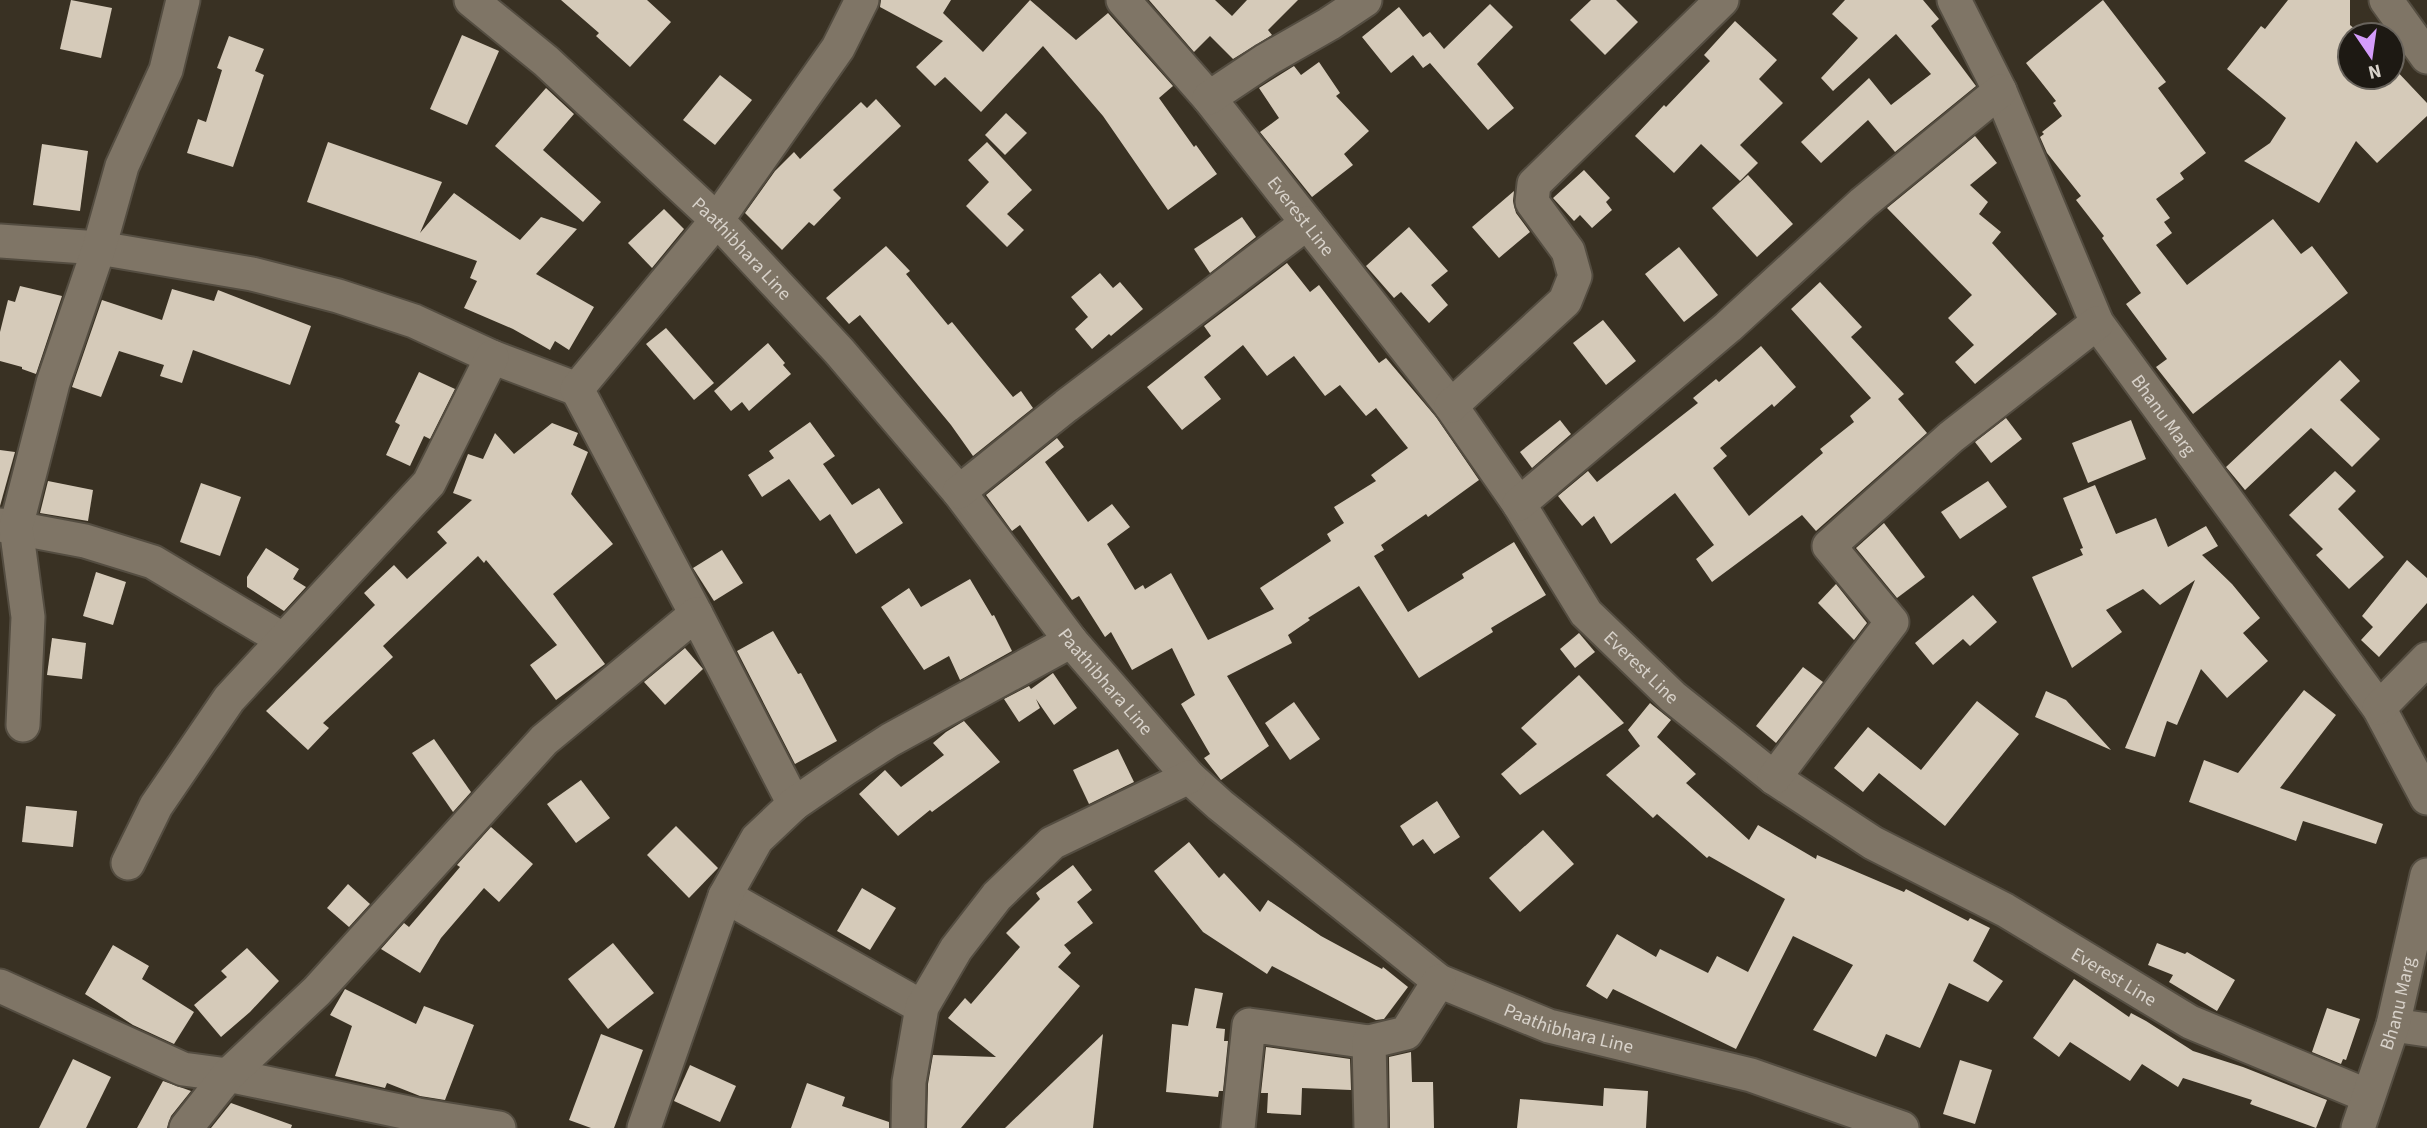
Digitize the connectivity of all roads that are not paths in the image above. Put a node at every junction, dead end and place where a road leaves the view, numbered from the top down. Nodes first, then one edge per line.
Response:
1 (471, 0) edge
2 (862, 0) edge
3 (1123, 0) edge
4 (1365, 0) edge
5 (1722, 0) edge
6 (1954, 0) edge
7 (2386, 0) edge
8 (176, 2) edge
9 (2427, 57) edge
10 (2000, 91) junction
11 (1209, 98) junction
12 (717, 220) junction
13 (1307, 223) junction
14 (0, 241) edge
15 (99, 248) junction
16 (2097, 323) junction
17 (492, 357) junction
18 (577, 389) junction
19 (1451, 406) junction
20 (959, 492) junction
21 (1519, 504) junction
22 (8, 526) edge
23 (696, 614) junction
24 (282, 639) junction
25 (1071, 641) junction
26 (2427, 659) edge
27 (2379, 708) junction
28 (23, 725) dead end
29 (1189, 777) junction
30 (1774, 778) junction
31 (2427, 798) edge
32 (794, 804) junction
33 (128, 863) dead end
34 (2427, 875) edge
35 (725, 896) junction
36 (1439, 981) junction
37 (0, 986) edge
38 (922, 1007) junction
39 (2393, 1025) junction
40 (2427, 1030) edge
41 (1369, 1042) junction
42 (228, 1075) junction
43 (2368, 1096) junction
44 (186, 1128) edge
45 (499, 1128) edge
46 (643, 1128) edge
47 (908, 1128) edge
48 (1238, 1128) edge
49 (1371, 1128) edge
50 (1902, 1128) edge
51 (2358, 1128) edge

1 - 12 street, Paathibhara Line
2 - 12 street
3 - 11 street, Everest Line
4 - 11 street
5 - 19 street
6 - 10 street, Bhanu Marg
7 - 9 street
8 - 15 street
10 - 16 street, Bhanu Marg
10 - 21 street
11 - 13 street, Everest Line
12 - 18 street
12 - 20 street, Paathibhara Line
13 - 19 street, Everest Line
13 - 20 street
14 - 15 street
15 - 17 street
15 - 22 street
16 - 27 street, Bhanu Marg
16 - 30 street
17 - 18 street
17 - 24 street
18 - 23 street
19 - 21 street, Everest Line
20 - 25 street, Paathibhara Line
21 - 30 street, Everest Line
22 - 24 street
22 - 28 street
23 - 32 street
23 - 42 street
24 - 33 street
25 - 29 street, Paathibhara Line
25 - 32 street
26 - 27 street
27 - 31 street, Bhanu Marg
29 - 36 street, Paathibhara Line
29 - 38 street
30 - 43 street, Everest Line
32 - 35 street
34 - 39 street, Bhanu Marg
35 - 38 street
35 - 46 street
36 - 41 street
36 - 50 street, Paathibhara Line
37 - 42 street
38 - 47 street
39 - 40 street
39 - 43 street, Bhanu Marg
41 - 48 street
41 - 49 street
42 - 44 street
42 - 45 street
43 - 51 street, Bhanu Marg

